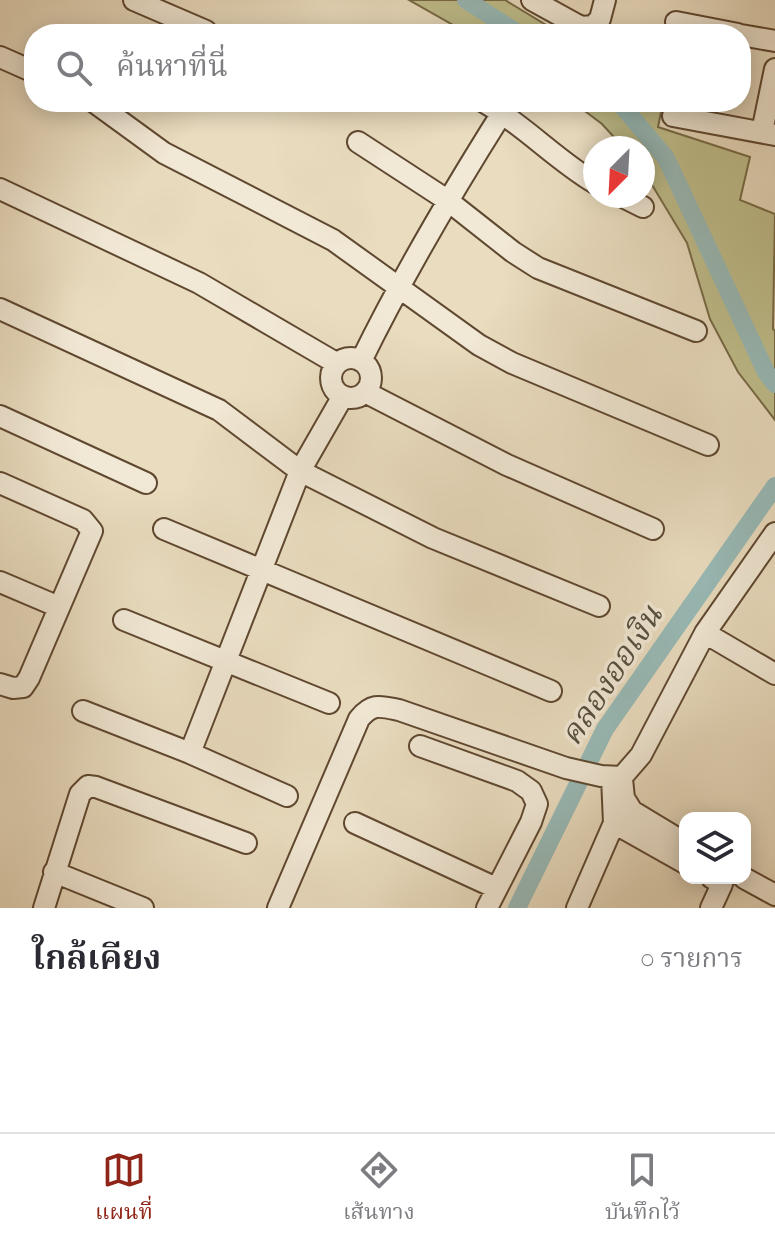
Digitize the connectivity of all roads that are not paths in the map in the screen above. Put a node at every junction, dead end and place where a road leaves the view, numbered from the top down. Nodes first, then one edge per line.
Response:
1 (134, 0) edge
2 (532, 0) edge
3 (605, 0) edge
4 (676, 22) dead end
5 (190, 24) edge
6 (576, 24) edge
7 (595, 24) edge
8 (687, 24) edge
9 (751, 36) edge
10 (775, 41) edge
11 (0, 57) edge
12 (24, 68) edge
13 (775, 69) edge
14 (108, 112) edge
15 (491, 112) edge
16 (500, 112) edge
17 (673, 116) dead end
18 (768, 134) edge
19 (358, 142) dead end
20 (583, 175) edge
21 (0, 189) edge
22 (447, 200) junction
23 (398, 285) junction
24 (0, 309) edge
25 (696, 331) dead end
26 (361, 361) junction
27 (336, 363) junction
28 (365, 392) junction
29 (343, 396) junction
30 (0, 416) edge
31 (708, 445) dead end
32 (300, 471) junction
33 (0, 483) edge
34 (146, 483) dead end
35 (164, 529) dead end
36 (653, 529) dead end
37 (775, 533) edge
38 (260, 569) junction
39 (0, 582) edge
40 (599, 606) dead end
41 (59, 607) junction
42 (124, 620) dead end
43 (705, 633) junction
44 (225, 662) junction
45 (775, 674) edge
46 (0, 684) edge
47 (551, 691) dead end
48 (329, 703) dead end
49 (83, 711) dead end
50 (420, 746) dead end
51 (190, 753) junction
52 (612, 777) junction
53 (287, 796) dead end
54 (355, 823) dead end
55 (614, 823) junction
56 (679, 839) edge
57 (246, 843) dead end
58 (679, 860) edge
59 (54, 872) junction
60 (751, 882) edge
61 (722, 884) edge
62 (496, 888) junction
63 (775, 895) edge
64 (44, 908) edge
65 (143, 908) edge
66 (278, 908) edge
67 (487, 908) edge
68 (577, 908) edge
69 (711, 908) edge

1 - 5 street
2 - 6 street
3 - 7 street
4 - 8 street
9 - 10 street
11 - 12 street
13 - 18 street
14 - 23 street
15 - 22 street
16 - 20 street
17 - 18 street
19 - 22 street
21 - 27 street
22 - 23 street
22 - 25 street
23 - 26 street
23 - 31 street
24 - 32 street
26 - 27 street
26 - 28 street
27 - 29 street
28 - 29 street
28 - 36 street
29 - 32 street
30 - 34 street
32 - 38 street
32 - 40 street
33 - 41 street
35 - 38 street
37 - 43 street
38 - 44 street
38 - 47 street
39 - 41 street
41 - 46 street
42 - 44 street
43 - 45 street
43 - 52 street
44 - 48 street
44 - 51 street
49 - 51 street
50 - 62 street
51 - 53 street
52 - 55 street
52 - 56 street
52 - 66 street
54 - 62 street
55 - 58 street
55 - 68 street
57 - 59 street
59 - 64 street
59 - 65 street
60 - 63 street
61 - 69 street
62 - 67 street

